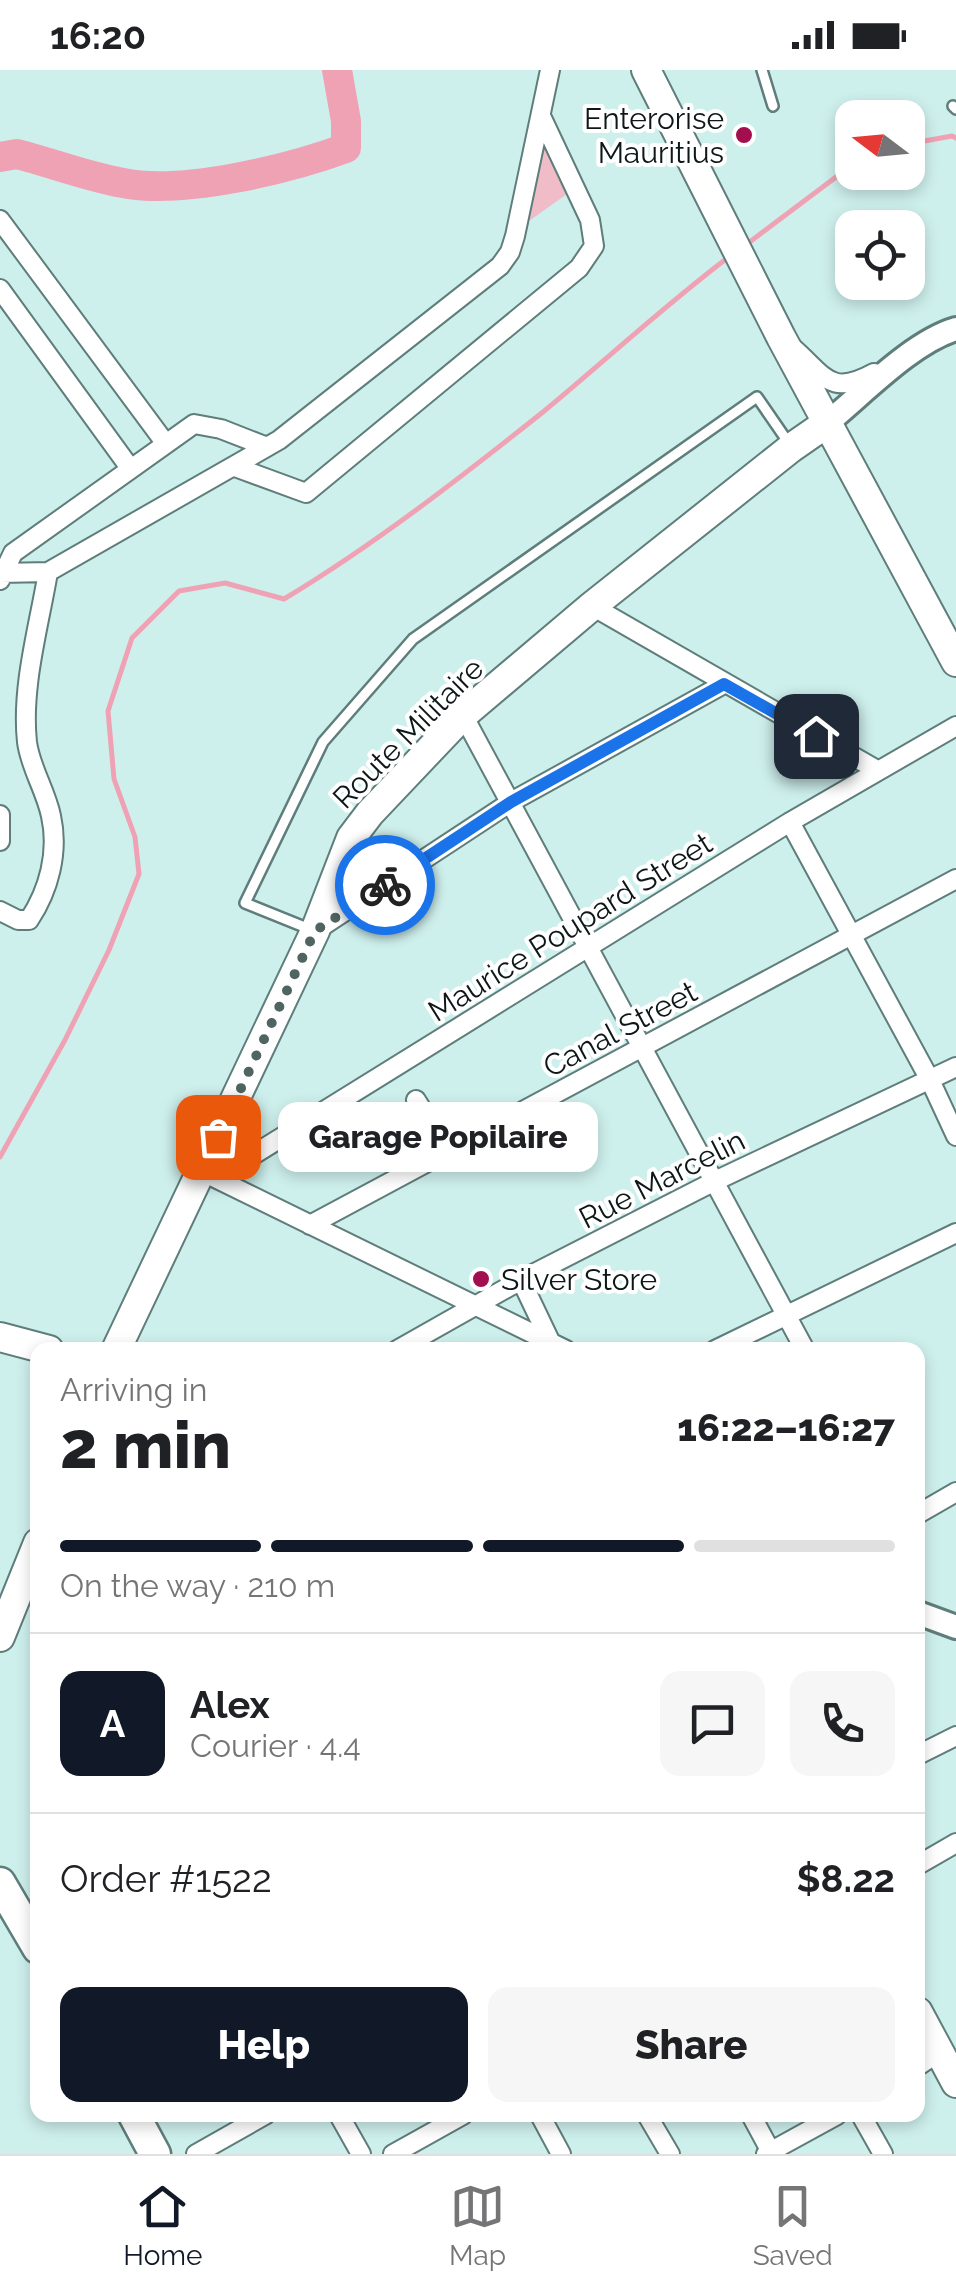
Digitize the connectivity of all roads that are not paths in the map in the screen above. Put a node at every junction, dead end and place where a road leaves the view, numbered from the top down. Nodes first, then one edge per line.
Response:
1 (550, 70) edge
2 (646, 70) edge
3 (667, 70) edge
4 (762, 70) edge
5 (774, 106) dead end
6 (541, 116) junction
7 (682, 143) junction
8 (0, 220) edge
9 (0, 289) edge
10 (956, 329) edge
11 (781, 338) junction
12 (915, 352) junction
13 (828, 423) junction
14 (166, 444) junction
15 (267, 447) junction
16 (791, 448) junction
17 (235, 466) junction
18 (130, 468) junction
19 (48, 572) junction
20 (1, 577) edge
21 (592, 606) junction
22 (952, 645) edge
23 (724, 684) junction
24 (463, 716) junction
25 (956, 726) edge
26 (877, 770) junction
27 (511, 802) junction
28 (0, 814) edge
29 (790, 822) junction
30 (0, 842) edge
31 (956, 879) edge
32 (0, 911) edge
33 (315, 931) junction
34 (852, 936) junction
35 (590, 947) junction
36 (644, 1047) junction
37 (956, 1067) edge
38 (930, 1080) junction
39 (416, 1100) dead end
40 (956, 1136) edge
41 (448, 1151) junction
42 (209, 1175) junction
43 (715, 1181) junction
44 (310, 1225) junction
45 (956, 1233) edge
46 (522, 1280) junction
47 (474, 1307) junction
48 (786, 1313) junction
49 (0, 1338) edge
50 (120, 1342) edge
51 (411, 1342) edge
52 (547, 1342) edge
53 (554, 1342) edge
54 (730, 1342) edge
55 (801, 1342) edge
56 (30, 1345) edge
57 (956, 1492) edge
58 (925, 1510) edge
59 (30, 1563) edge
60 (925, 1616) edge
61 (956, 1627) edge
62 (0, 1637) edge
63 (956, 1736) edge
64 (925, 1752) edge
65 (956, 1844) edge
66 (925, 1861) edge
67 (0, 1884) edge
68 (30, 1935) edge
69 (928, 2059) edge
70 (956, 2083) edge
71 (253, 2122) edge
72 (343, 2122) edge
73 (450, 2122) edge
74 (544, 2122) edge
75 (651, 2122) edge
76 (753, 2122) edge
77 (824, 2122) edge
78 (866, 2122) edge
79 (768, 2153) edge
80 (196, 2154) edge
81 (361, 2154) edge
82 (392, 2154) edge
83 (561, 2154) edge
84 (670, 2154) edge
85 (883, 2154) edge

1 - 6 street
2 - 7 main road
3 - 7 main road
4 - 5 lane
6 - 15 street
6 - 17 street
7 - 11 main road
8 - 14 street
9 - 18 street
10 - 12 street, Route Militaire
11 - 12 street
11 - 13 main road
12 - 13 street, Route Militaire
13 - 16 main road, Route Militaire
13 - 22 main road
14 - 15 street
14 - 18 street
15 - 17 street
16 - 21 main road, Route Militaire
16 - 33 lane
17 - 19 street
18 - 20 street
19 - 20 street
19 - 32 street
21 - 23 street
21 - 24 main road, Route Militaire
23 - 26 street
23 - 27 street
24 - 27 street
24 - 33 main road, Route Militaire
25 - 26 street, Maurice Poupard Street
26 - 29 street, Maurice Poupard Street
27 - 33 street
27 - 35 street
28 - 30 street
29 - 34 street
29 - 35 street, Maurice Poupard Street
31 - 34 street, Canal Street
33 - 42 main road, Route Militaire
34 - 36 street, Canal Street
34 - 38 street
35 - 36 street
35 - 42 street, Maurice Poupard Street
36 - 41 street, Canal Street
36 - 43 street
37 - 38 street, Rue Marcelin
38 - 40 street
38 - 43 street, Rue Marcelin
39 - 41 street
41 - 44 street, Canal Street
42 - 44 street
42 - 50 main road, Route Militaire
43 - 46 street, Rue Marcelin
43 - 48 street
44 - 47 street
45 - 48 street
46 - 47 street, Rue Marcelin
46 - 53 street
47 - 51 street, Rue Marcelin
47 - 52 street
48 - 54 street
48 - 55 street
49 - 56 main road
57 - 58 street
59 - 62 main road
60 - 61 street
63 - 64 street
65 - 66 street
67 - 68 main road
69 - 70 main road
71 - 80 street
72 - 81 street
73 - 82 street
74 - 83 street
75 - 84 street
76 - 79 street
77 - 79 street
78 - 85 street

